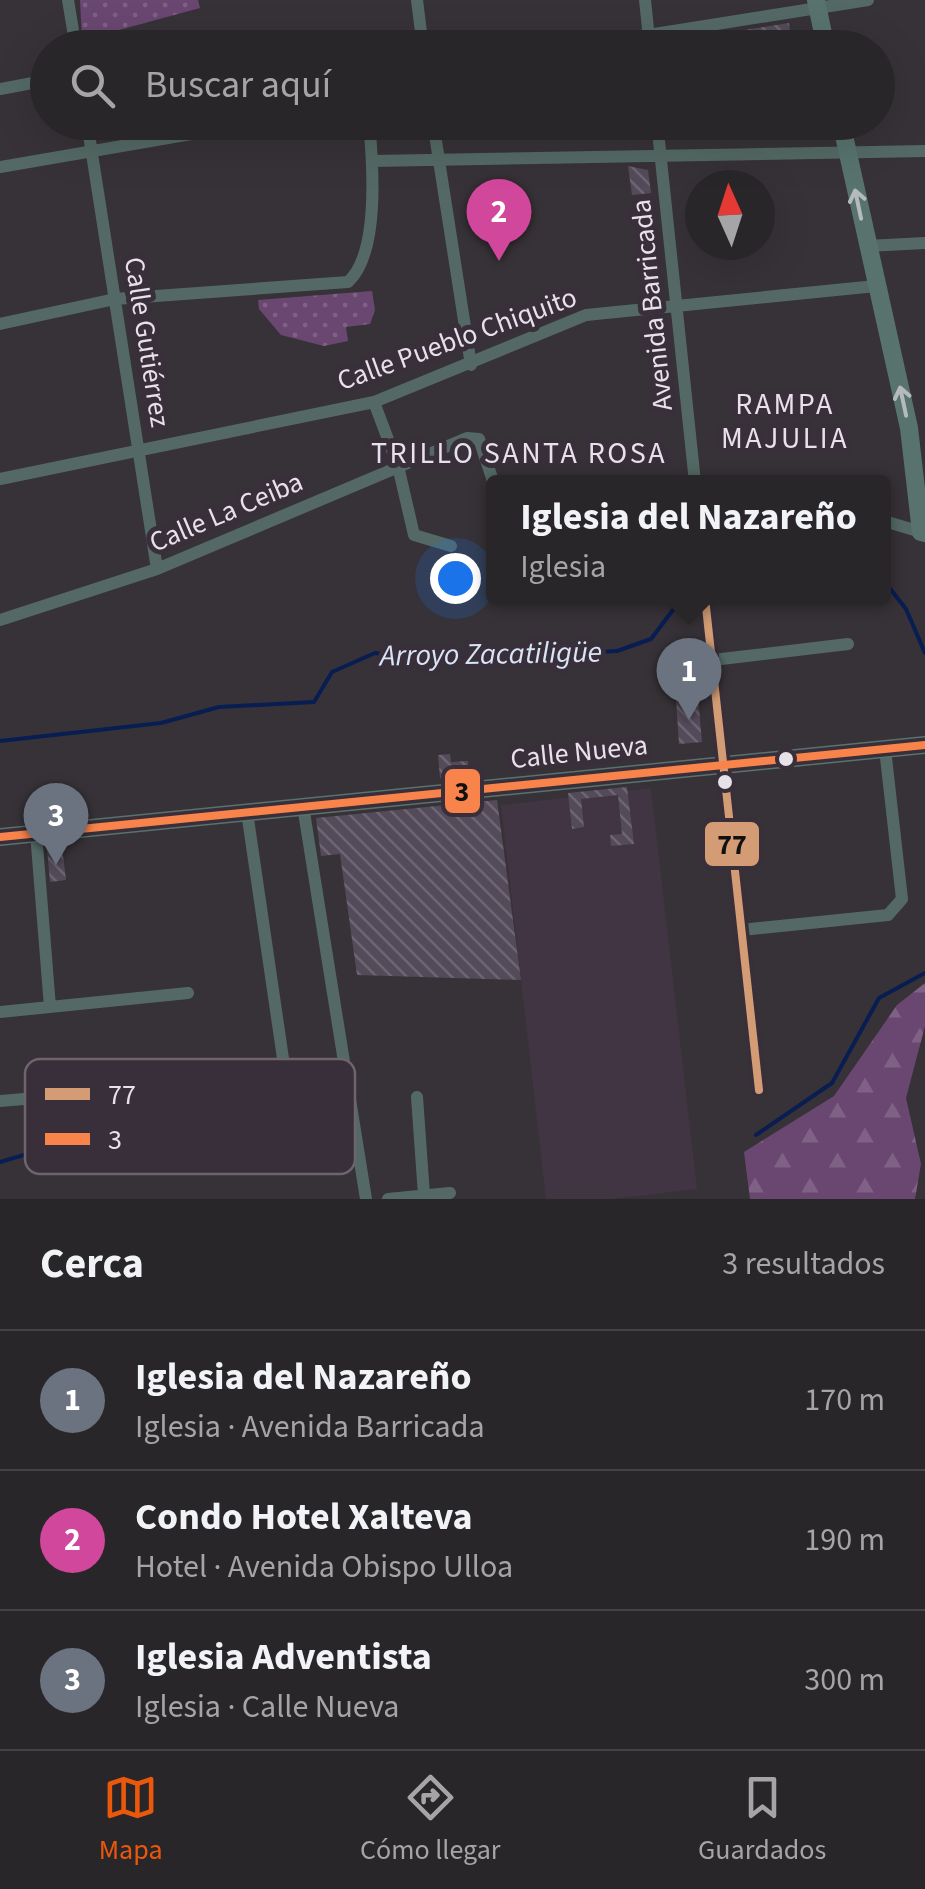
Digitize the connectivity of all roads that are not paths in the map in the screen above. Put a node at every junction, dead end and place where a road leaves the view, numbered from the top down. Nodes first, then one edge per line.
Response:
1 (68, 0) edge
2 (416, 0) edge
3 (645, 0) edge
4 (868, 0) edge
5 (817, 3) edge
6 (73, 30) edge
7 (420, 30) edge
8 (648, 30) edge
9 (698, 30) edge
10 (822, 30) edge
11 (30, 83) edge
12 (0, 89) edge
13 (90, 140) edge
14 (152, 140) edge
15 (371, 140) edge
16 (435, 140) edge
17 (660, 140) edge
18 (845, 140) edge
19 (91, 150) junction
20 (847, 150) junction
21 (925, 151) edge
22 (661, 153) junction
23 (438, 160) junction
24 (372, 161) junction
25 (0, 168) edge
26 (925, 243) edge
27 (867, 246) junction
28 (876, 286) junction
29 (115, 299) junction
30 (677, 308) junction
31 (0, 324) edge
32 (471, 365) junction
33 (374, 402) junction
34 (138, 452) junction
35 (398, 466) junction
36 (491, 475) edge
37 (694, 475) edge
38 (0, 479) edge
39 (891, 523) edge
40 (923, 533) edge
41 (451, 546) dead end
42 (157, 570) junction
43 (706, 605) edge
44 (0, 620) edge
45 (848, 644) dead end
46 (713, 660) junction
47 (925, 745) edge
48 (885, 749) junction
49 (724, 765) junction
50 (304, 806) junction
51 (247, 812) junction
52 (36, 833) junction
53 (0, 836) edge
54 (741, 930) junction
55 (188, 993) dead end
56 (50, 1007) junction
57 (0, 1012) edge
58 (283, 1059) edge
59 (344, 1059) edge
60 (759, 1090) dead end
61 (417, 1097) dead end
62 (25, 1099) edge
63 (0, 1101) edge
64 (355, 1129) edge
65 (450, 1193) dead end
66 (424, 1196) junction
67 (366, 1199) edge
68 (388, 1199) edge

1 - 6 street
2 - 7 street
3 - 8 street
4 - 5 street
5 - 9 street
5 - 10 street
11 - 12 street
13 - 19 street, Calle Gutiérrez
14 - 19 street
15 - 24 street
16 - 23 street
17 - 22 street, Avenida Barricada
18 - 20 street
19 - 25 street
19 - 29 street, Calle Gutiérrez
20 - 21 street
20 - 22 street
27 -> 20 street
22 - 23 street
22 - 30 street, Avenida Barricada
23 - 24 street
23 - 32 street
24 - 29 street
26 - 27 street
27 - 28 street
28 - 30 street, Calle Pueblo Chiquito
40 -> 28 street
29 - 31 street
29 - 34 street, Calle Gutiérrez
30 - 32 street, Calle Pueblo Chiquito
30 - 37 street, Avenida Barricada
32 - 33 street, Calle Pueblo Chiquito
33 - 34 street, Calle Pueblo Chiquito
33 - 35 street
34 - 38 street, Calle Pueblo Chiquito
34 - 42 street, Calle Gutiérrez
35 - 36 street, Calle La Ceiba
35 - 41 street
35 - 42 street, Calle La Ceiba
39 - 40 street
42 - 44 street, Calle La Ceiba
43 - 46 street
45 - 46 street
46 - 49 street
47 - 48 street, Calle Nueva
48 - 49 street, Calle Nueva
48 - 54 street
49 - 50 street, Calle Nueva
49 - 54 street
50 - 51 street, Calle Nueva
50 - 59 street
51 - 52 street, Calle Nueva
51 - 58 street
52 - 53 street, Calle Nueva
52 - 56 street
54 - 60 street
55 - 56 street
56 - 57 street
61 - 66 street
62 - 63 street
64 - 67 street
65 - 66 street
66 - 68 street

